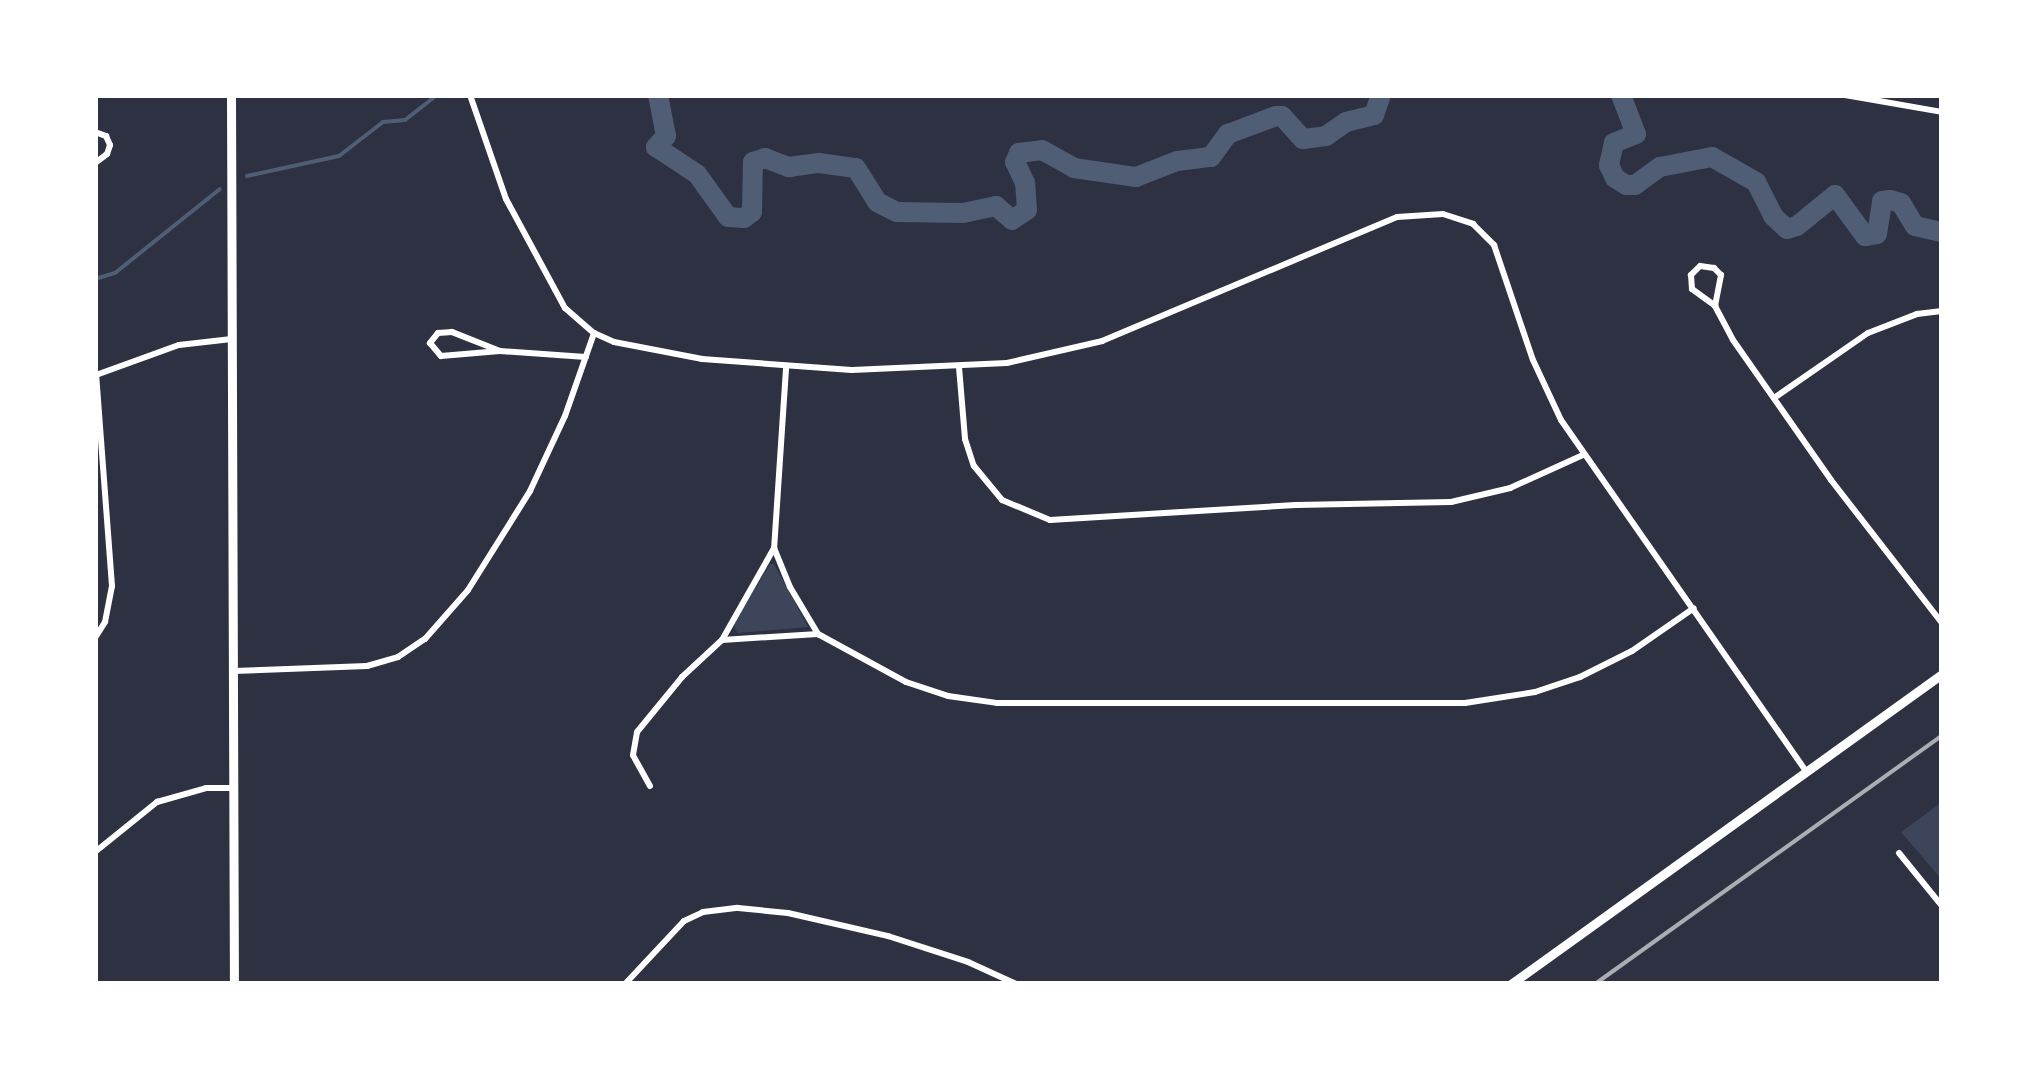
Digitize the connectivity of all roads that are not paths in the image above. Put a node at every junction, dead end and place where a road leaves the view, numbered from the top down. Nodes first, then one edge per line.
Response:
1 (231, 95) edge
2 (470, 95) edge
3 (1845, 95) edge
4 (1942, 112) edge
5 (95, 132) edge
6 (95, 163) edge
7 (1716, 306) junction
8 (1942, 311) edge
9 (594, 333) junction
10 (232, 339) junction
11 (500, 351) junction
12 (586, 357) junction
13 (958, 367) junction
14 (786, 369) junction
15 (96, 376) edge
16 (1774, 398) junction
17 (1584, 455) junction
18 (774, 548) junction
19 (1694, 608) junction
20 (1942, 623) edge
21 (818, 634) junction
22 (95, 638) edge
23 (722, 640) junction
24 (232, 671) junction
25 (1942, 674) edge
26 (1807, 772) junction
27 (650, 786) dead end
28 (232, 788) junction
29 (95, 852) edge
30 (1899, 854) dead end
31 (1942, 906) edge
32 (234, 984) edge
33 (625, 984) edge
34 (1016, 984) edge
35 (1511, 984) edge

1 - 10 street
2 - 9 street
3 - 4 street
5 - 6 street
7 - 7 street
7 - 16 street
8 - 16 street
9 - 12 street
9 - 14 street
10 - 15 street
10 - 24 street
11 - 11 street
11 - 12 street
12 - 24 street
13 - 14 street
13 - 17 street
13 - 17 street
14 - 18 street
15 - 22 street
16 - 20 street
17 - 19 street
18 - 21 street
18 - 23 street
19 - 21 street
19 - 26 street
21 - 23 street
23 - 27 street
24 - 28 street
25 - 26 street
26 - 35 street
28 - 29 street
28 - 32 street
30 - 31 street
33 - 34 street

